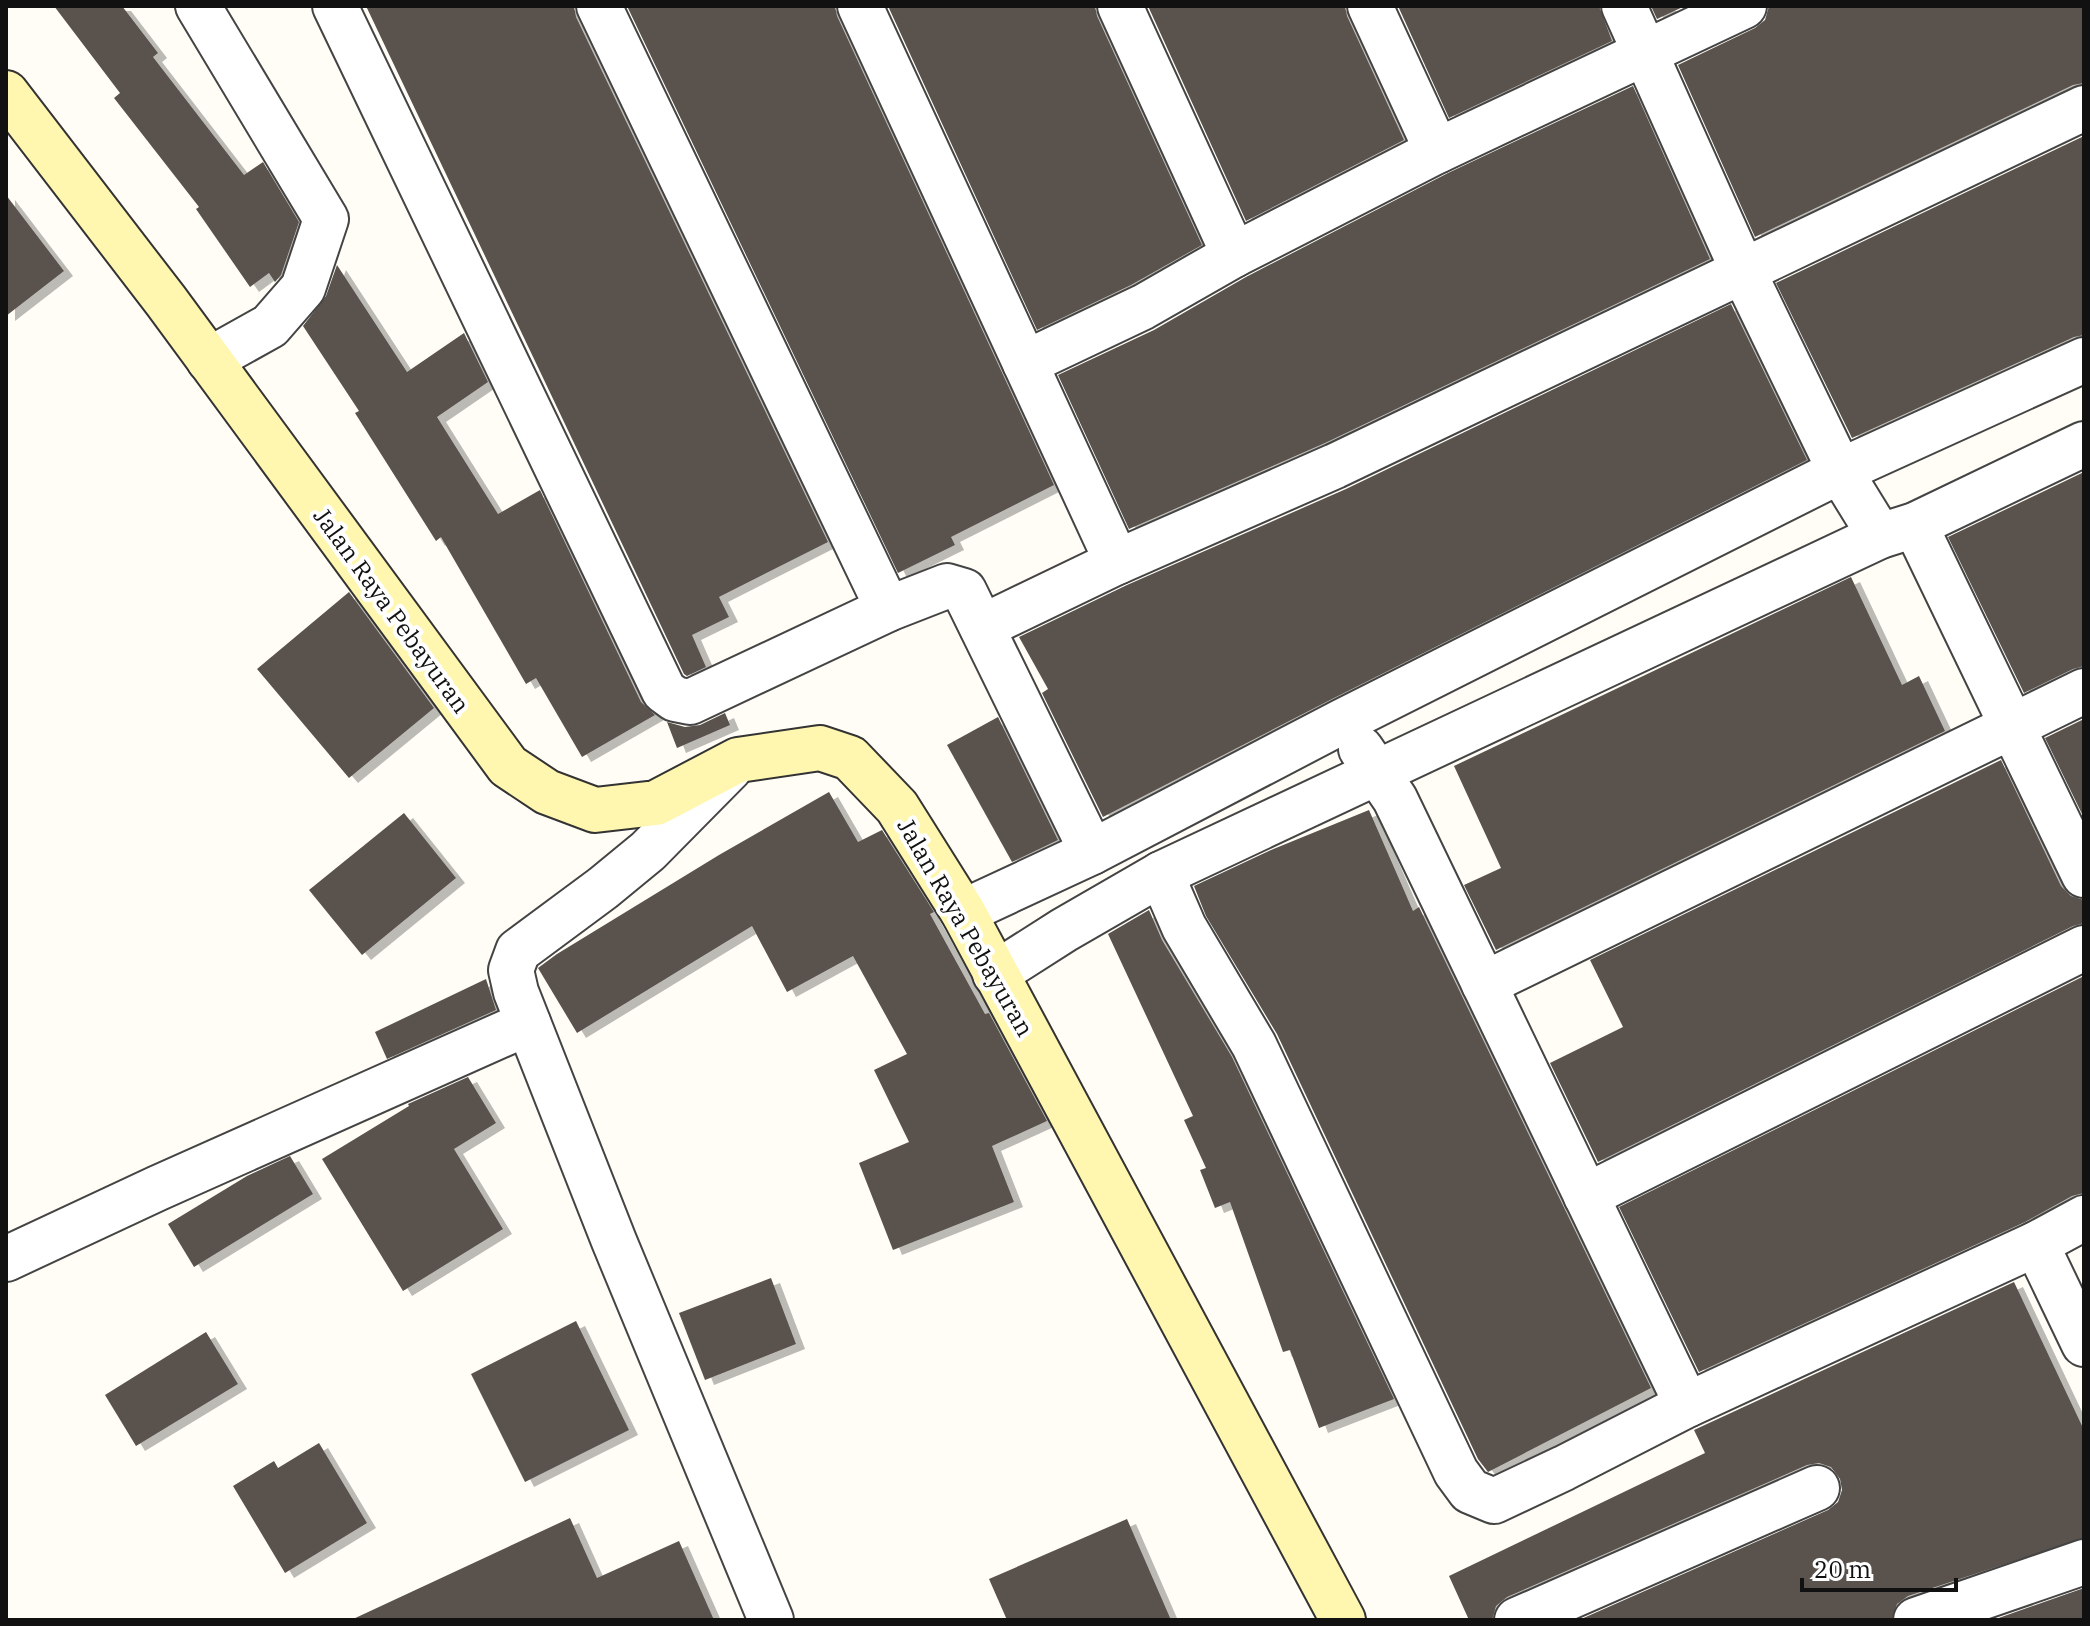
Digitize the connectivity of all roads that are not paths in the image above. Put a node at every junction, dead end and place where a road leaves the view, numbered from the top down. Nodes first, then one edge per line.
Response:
1 (198, 6) edge
2 (335, 6) edge
3 (599, 6) edge
4 (860, 6) edge
5 (1120, 6) edge
6 (1370, 6) edge
7 (1624, 6) edge
8 (1744, 6) edge
9 (1643, 53) junction
10 (6, 93) edge
11 (2084, 108) edge
12 (1437, 151) junction
13 (1234, 255) junction
14 (1743, 271) junction
15 (209, 360) junction
16 (2084, 360) edge
17 (1025, 363) junction
18 (2084, 444) edge
19 (1840, 471) junction
20 (1898, 530) junction
21 (1117, 562) junction
22 (888, 609) junction
23 (982, 627) junction
24 (2084, 691) edge
25 (1343, 721) junction
26 (2012, 726) junction
27 (738, 760) junction
28 (1375, 773) junction
29 (1092, 852) junction
30 (1161, 874) junction
31 (2084, 875) edge
32 (963, 912) junction
33 (2084, 948) edge
34 (995, 974) junction
35 (1484, 984) junction
36 (528, 1023) junction
37 (1586, 1196) junction
38 (2084, 1218) edge
39 (2036, 1244) junction
40 (6, 1259) edge
41 (2084, 1344) edge
42 (1687, 1405) junction
43 (1817, 1488) dead end
44 (2084, 1562) edge
45 (771, 1620) edge
46 (1343, 1620) edge
47 (1517, 1620) edge
48 (1916, 1620) edge

1 - 15 street
2 - 22 street
3 - 22 street
4 - 17 street
5 - 13 street
6 - 12 street
7 - 9 street
8 - 9 street
9 - 12 street
9 - 14 street
10 - 15 main road, Jalan Raya Pebayuran
11 - 14 street
12 - 13 street
13 - 17 street
14 - 19 street
14 - 21 street
15 - 27 main road, Jalan Raya Pebayuran
16 - 19 street
17 - 21 street
18 - 20 street
19 - 20 street
19 - 25 street
20 - 26 street
20 - 28 street
21 - 23 street
22 - 23 street
23 - 29 street
24 - 26 street
25 - 28 street
25 - 29 street
26 - 31 street
26 - 35 street
27 - 32 main road, Jalan Raya Pebayuran
27 - 36 street
28 - 30 street
28 - 35 street
29 - 32 street
30 - 34 street
30 - 42 street
32 - 34 main road, Jalan Raya Pebayuran
33 - 37 street
34 - 46 main road, Jalan Raya Pebayuran
35 - 37 street
36 - 40 street
36 - 45 street
37 - 42 street
38 - 39 street
39 - 41 street
39 - 42 street
43 - 47 street
44 - 48 street

